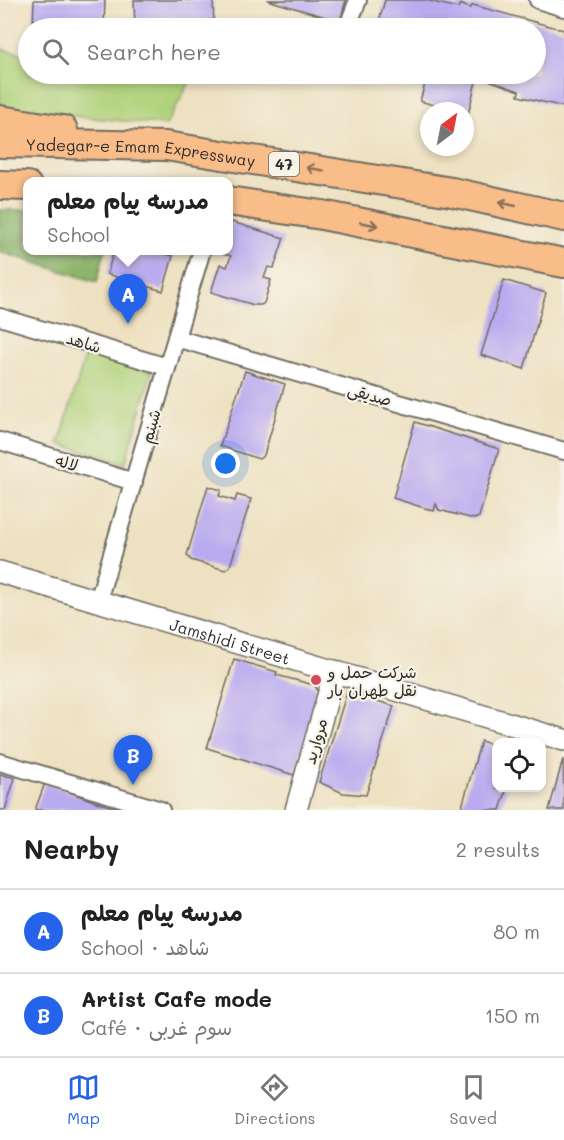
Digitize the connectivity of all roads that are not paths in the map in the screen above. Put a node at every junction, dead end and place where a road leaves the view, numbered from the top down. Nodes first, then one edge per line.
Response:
1 (358, 0) edge
2 (538, 0) edge
3 (564, 8) edge
4 (351, 18) edge
5 (0, 120) edge
6 (0, 143) edge
7 (166, 146) junction
8 (0, 185) edge
9 (23, 186) edge
10 (233, 202) edge
11 (564, 217) edge
12 (201, 255) edge
13 (564, 263) edge
14 (0, 317) edge
15 (176, 338) junction
16 (167, 367) junction
17 (0, 441) edge
18 (564, 451) edge
19 (134, 482) junction
20 (0, 572) edge
21 (98, 601) junction
22 (335, 671) junction
23 (564, 740) edge
24 (0, 762) edge
25 (161, 810) edge
26 (296, 810) edge

1 - 4 street
2 - 3 street
5 - 7 highway
6 - 7 highway, Yadegar-e Emam Expressway / 47
11 -> 7 highway, Yadegar-e Emam Expressway / 47
8 - 9 highway
10 -> 13 highway
12 - 15 street, شبنم
14 - 16 street, شاهد
15 - 16 street, شبنم
15 - 18 street, صدیقی
16 - 19 street, شبنم
17 - 19 street, لاله
19 - 21 street, شبنم
20 - 21 street, Jamshidi Street
21 - 22 street, Jamshidi Street
22 - 23 street, Jamshidi Street
22 - 26 street, مروارید
24 - 25 street

